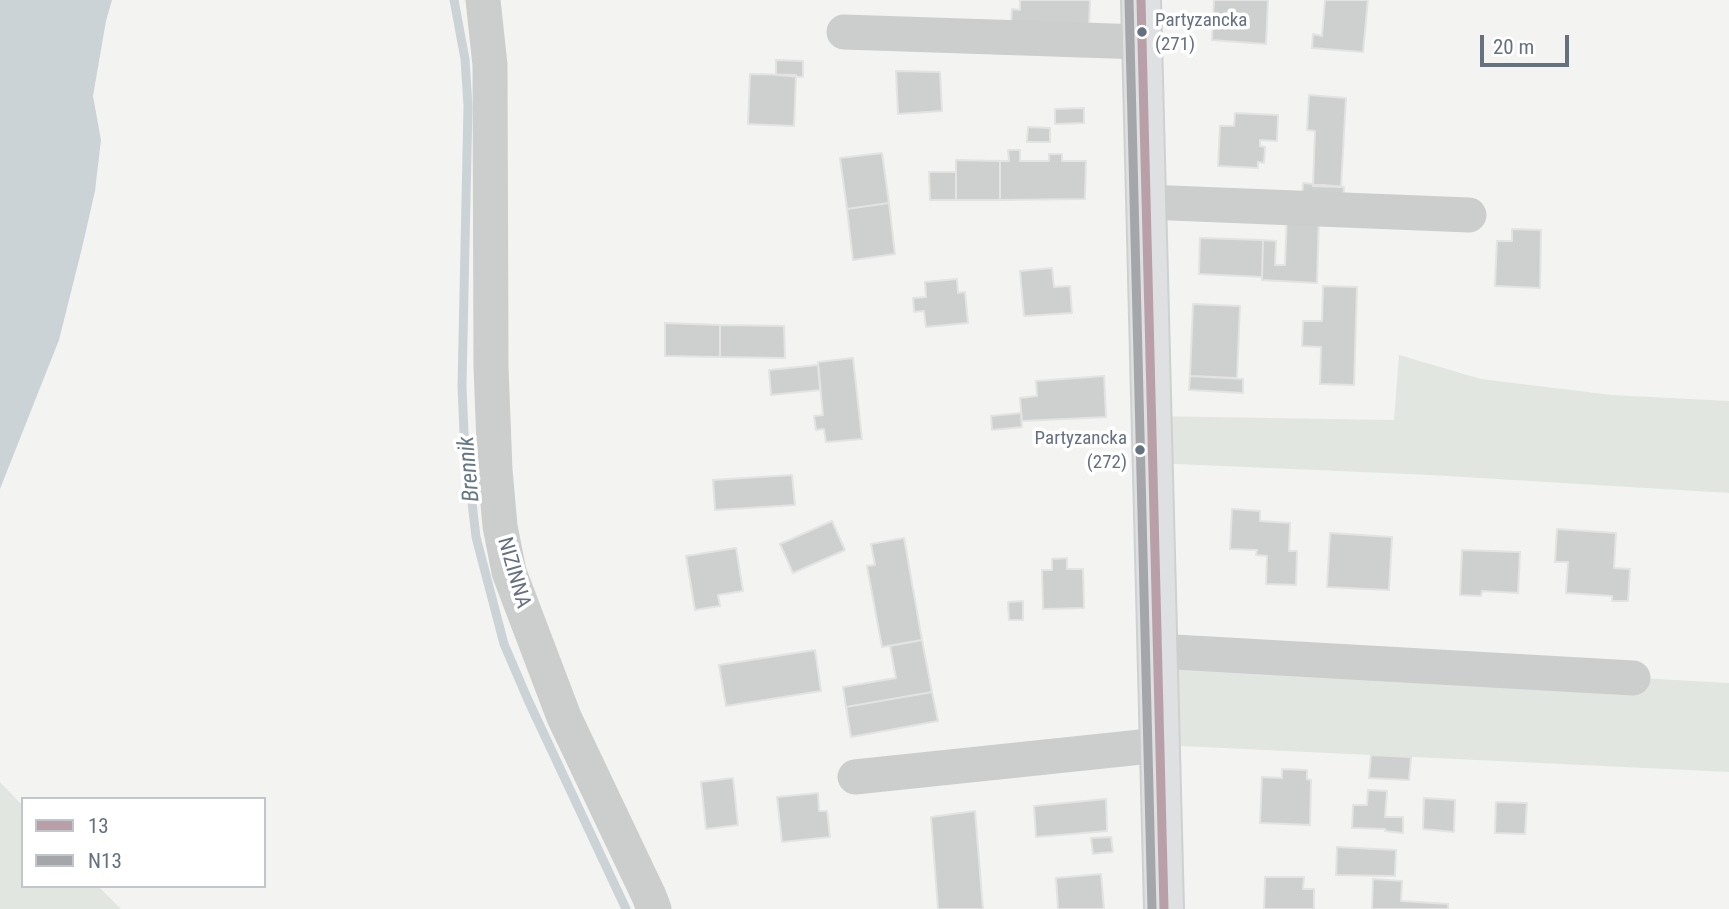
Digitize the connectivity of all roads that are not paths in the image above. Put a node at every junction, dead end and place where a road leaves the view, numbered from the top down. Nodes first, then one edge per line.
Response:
1 (483, 0) edge
2 (1141, 0) edge
3 (844, 32) dead end
4 (1142, 42) junction
5 (1146, 202) junction
6 (1469, 215) dead end
7 (1157, 651) junction
8 (1633, 678) dead end
9 (1160, 745) junction
10 (855, 777) dead end
11 (1168, 902) edge
12 (654, 909) edge

1 - 12 street, NIZINNA
2 - 4 main road
3 - 4 street
4 - 5 main road
5 - 6 street
5 - 7 main road
7 - 8 street
7 - 9 main road
9 - 10 street
9 - 11 main road

